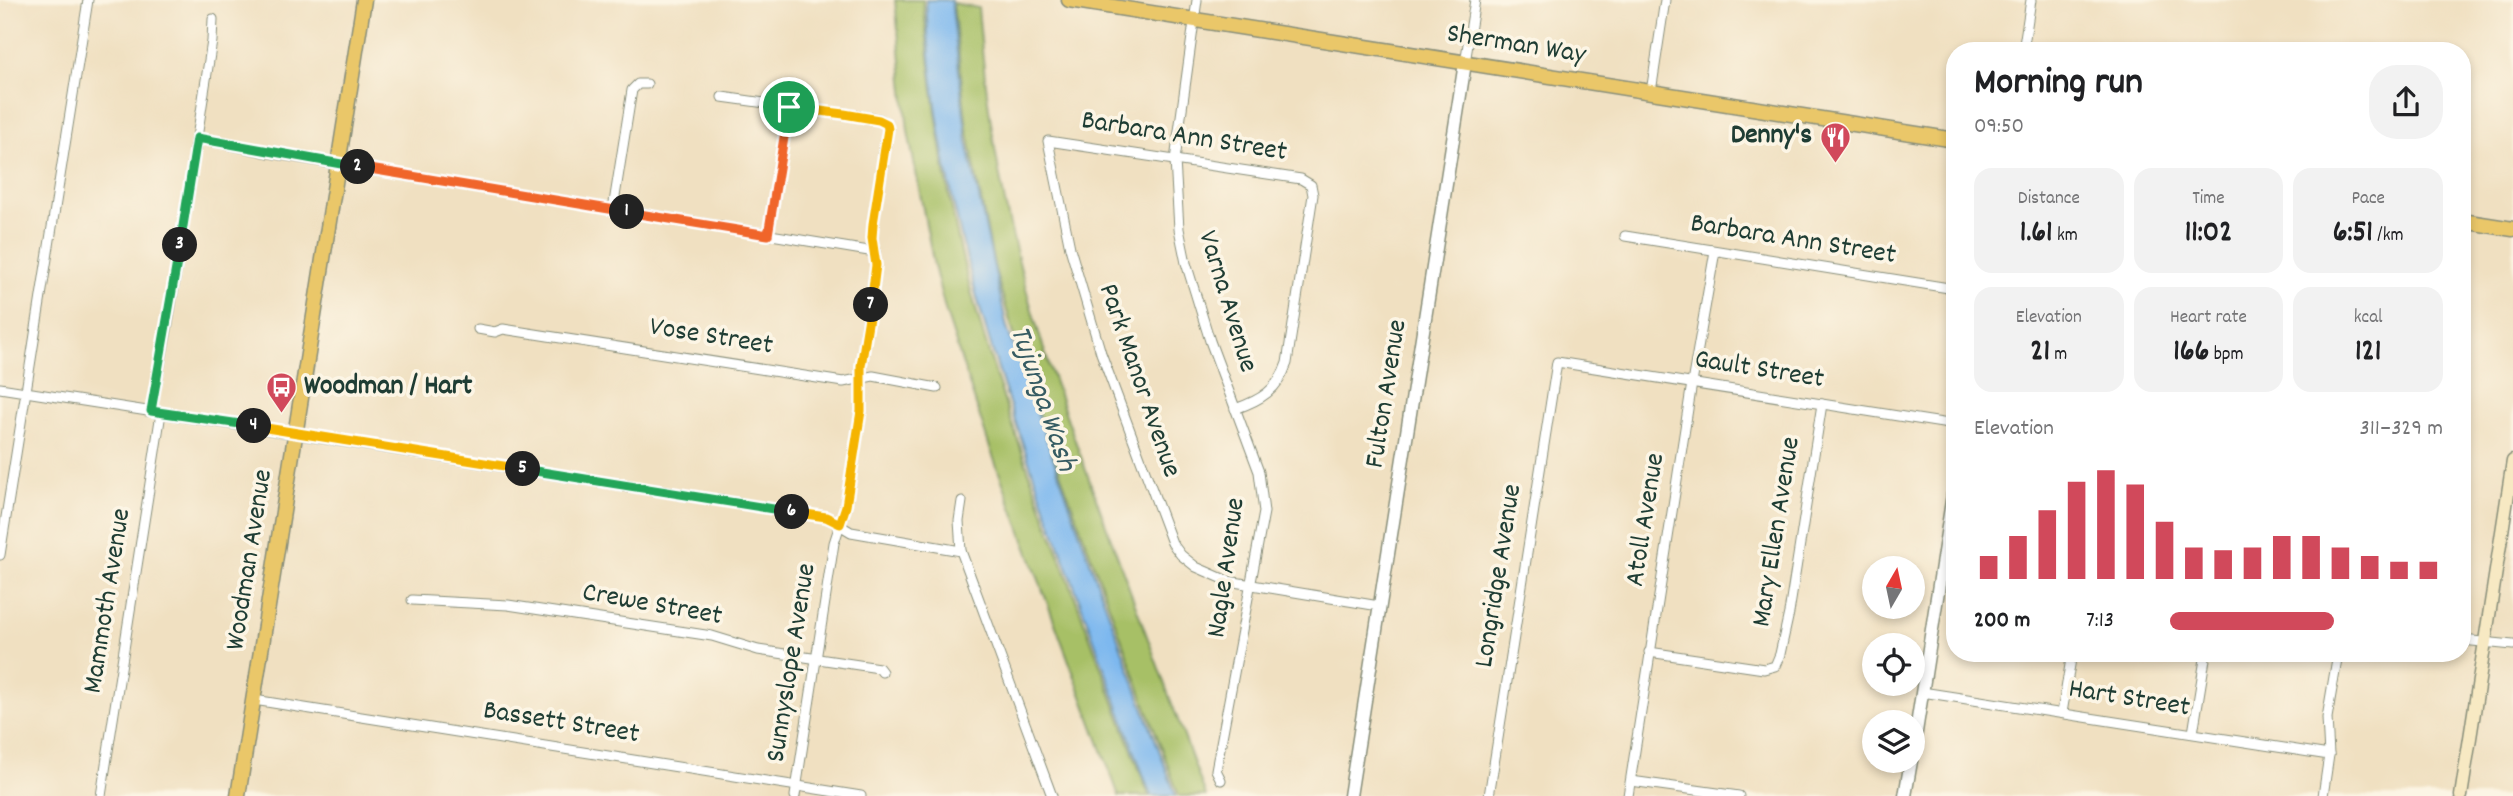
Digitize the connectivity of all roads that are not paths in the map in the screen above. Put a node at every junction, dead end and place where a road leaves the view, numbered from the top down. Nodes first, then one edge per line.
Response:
1 (88, 0) edge
2 (364, 0) edge
3 (1069, 0) edge
4 (1197, 0) edge
5 (1475, 0) edge
6 (1665, 0) edge
7 (2031, 0) edge
8 (213, 19) dead end
9 (1194, 20) junction
10 (2024, 42) edge
11 (1465, 63) junction
12 (648, 84) dead end
13 (1651, 92) junction
14 (722, 97) dead end
15 (789, 107) junction
16 (197, 138) junction
17 (1946, 139) edge
18 (1048, 141) joint
19 (1175, 160) junction
20 (338, 164) junction
21 (613, 209) junction
22 (2471, 222) edge
23 (2513, 229) edge
24 (768, 235) junction
25 (1625, 236) dead end
26 (1715, 251) junction
27 (874, 252) junction
28 (1946, 288) edge
29 (478, 329) dead end
30 (1557, 362) joint
31 (861, 378) junction
32 (1692, 383) junction
33 (0, 388) edge
34 (937, 388) dead end
35 (26, 392) junction
36 (1822, 404) junction
37 (1235, 409) junction
38 (156, 412) junction
39 (1946, 424) edge
40 (296, 433) junction
41 (2513, 461) edge
42 (962, 501) dead end
43 (840, 524) junction
44 (1946, 539) edge
45 (961, 551) junction
46 (0, 555) edge
47 (1251, 585) junction
48 (412, 600) dead end
49 (1379, 606) junction
50 (2471, 641) edge
51 (2485, 642) junction
52 (2513, 645) edge
53 (1649, 652) junction
54 (818, 659) junction
55 (2070, 662) edge
56 (2205, 662) edge
57 (2336, 662) edge
58 (882, 672) dead end
59 (1925, 673) edge
60 (1925, 692) edge
61 (254, 699) junction
62 (2062, 713) junction
63 (2193, 733) junction
64 (2329, 755) junction
65 (1909, 773) edge
66 (1221, 780) dead end
67 (1631, 781) junction
68 (797, 785) junction
69 (101, 796) edge
70 (239, 796) edge
71 (795, 796) edge
72 (861, 796) edge
73 (1052, 796) edge
74 (1350, 796) edge
75 (1489, 796) edge
76 (1628, 796) edge
77 (1739, 796) edge
78 (1905, 796) edge
79 (2323, 796) edge
80 (2461, 796) edge

1 - 35 street
2 - 20 main road, Woodman Avenue
3 - 9 main road, Sherman Way
4 - 9 street, Varna Avenue
5 - 11 street, Fulton Avenue
6 - 13 street
7 - 10 street
8 - 16 street, Mammoth Avenue
9 - 11 main road, Sherman Way
9 - 19 street, Varna Avenue
11 - 13 main road, Sherman Way
11 - 49 street, Fulton Avenue
12 - 21 street
13 - 17 main road, Sherman Way
14 - 15 street
15 - 24 street
15 - 27 street, Sunnyslope Avenue
16 - 20 street
16 - 38 street, Mammoth Avenue
18 - 19 street, Barbara Ann Street
18 - 47 street, Park Manor Avenue
19 - 37 street, Varna Avenue
19 - 37 street, Barbara Ann Street
20 - 21 street
20 - 40 main road, Woodman Avenue
21 - 24 street
22 - 23 main road
24 - 27 street
25 - 26 street, Barbara Ann Street
26 - 28 street, Barbara Ann Street
26 - 32 street, Atoll Avenue
27 - 31 street, Sunnyslope Avenue
29 - 31 street, Vose Street
30 - 32 street, Gault Street
30 - 75 street, Longridge Avenue
31 - 34 street, Vose Street
31 - 43 street, Sunnyslope Avenue
32 - 36 street, Gault Street
32 - 53 street, Atoll Avenue
33 - 35 street
35 - 38 street
35 - 46 street
36 - 39 street, Gault Street
36 - 53 street, Mary Ellen Avenue
37 - 47 street, Nagle Avenue
38 - 40 street
38 - 69 street, Mammoth Avenue
40 - 43 street
40 - 61 main road, Woodman Avenue
41 - 51 main road
42 - 45 street
43 - 45 street
43 - 54 street, Sunnyslope Avenue
44 - 59 street
45 - 73 street
47 - 49 street
47 - 66 street, Nagle Avenue
48 - 54 street, Crewe Street
49 - 74 street, Fulton Avenue
50 - 51 street
51 - 52 street
51 - 80 main road
53 - 67 street, Atoll Avenue
54 - 58 street, Crewe Street
54 - 68 street, Sunnyslope Avenue
55 - 62 street
56 - 63 street
57 - 64 street
60 - 62 street, Hart Street
61 - 68 street, Bassett Street
61 - 70 main road, Woodman Avenue
62 - 63 street, Hart Street
63 - 64 street, Hart Street
64 - 79 street
65 - 78 street
67 - 76 street, Atoll Avenue
67 - 77 street
68 - 71 street, Sunnyslope Avenue
68 - 72 street, Bassett Street

